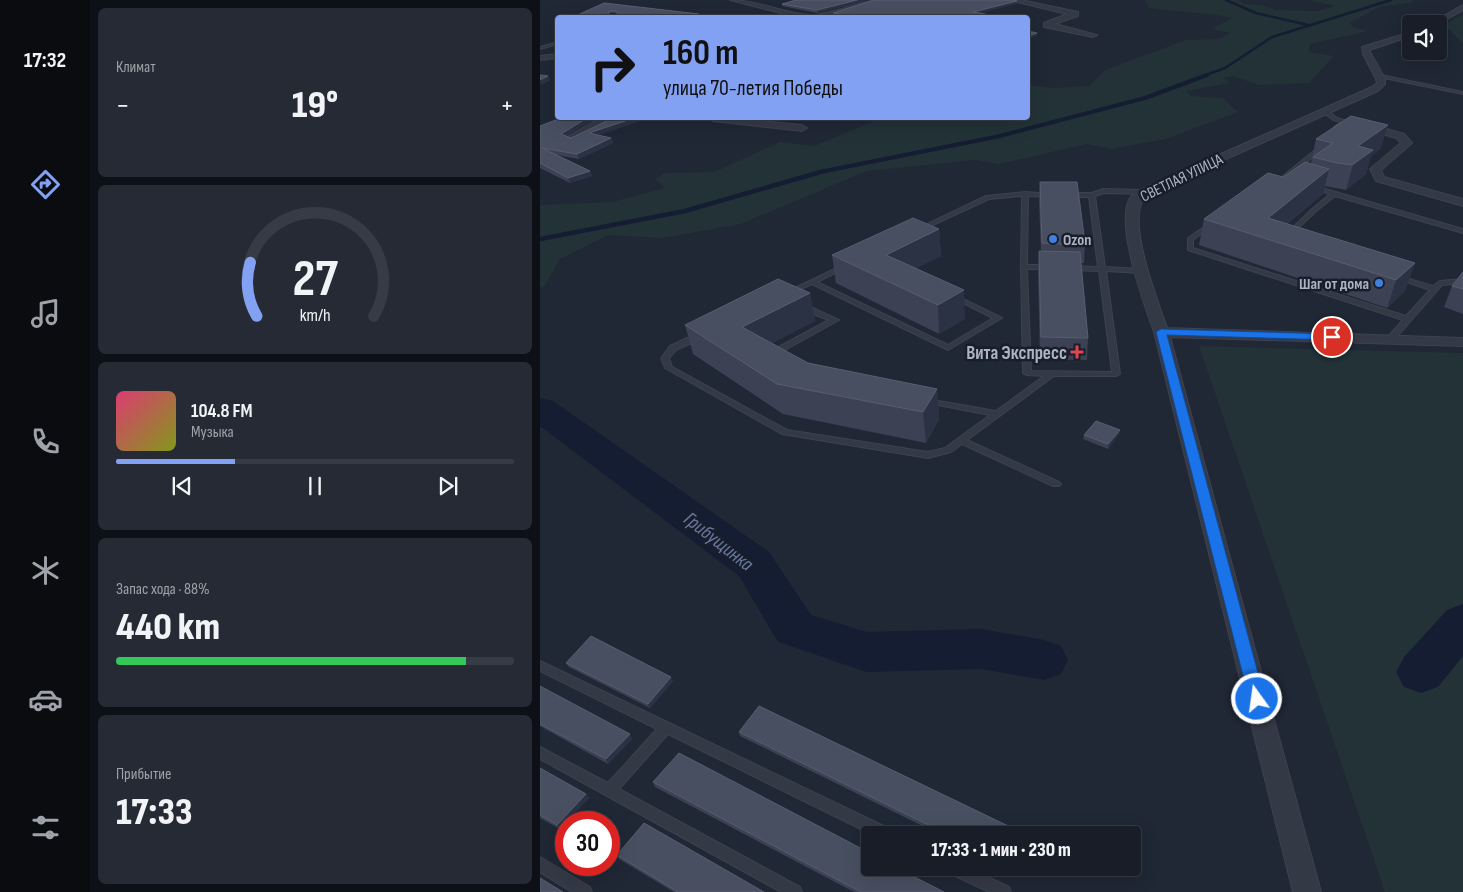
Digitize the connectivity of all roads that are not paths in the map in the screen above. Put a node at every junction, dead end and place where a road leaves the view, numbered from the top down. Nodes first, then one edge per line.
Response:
1 (733, 0) edge
2 (878, 0) edge
3 (1012, 0) edge
4 (1463, 7) edge
5 (802, 15) edge
6 (819, 15) edge
7 (1447, 16) edge
8 (1093, 35) dead end
9 (1402, 37) edge
10 (555, 44) edge
11 (540, 48) edge
12 (555, 56) edge
13 (540, 58) edge
14 (1380, 76) junction
15 (1463, 93) edge
16 (1324, 111) junction
17 (610, 120) edge
18 (731, 120) edge
19 (1345, 121) junction
20 (802, 128) dead end
21 (1328, 133) edge
22 (570, 139) edge
23 (1327, 143) edge
24 (1284, 178) junction
25 (1293, 181) edge
26 (1276, 182) edge
27 (1309, 186) edge
28 (1144, 192) junction
29 (1025, 194) junction
30 (1334, 194) junction
31 (1054, 195) edge
32 (1063, 195) edge
33 (1092, 195) junction
34 (1463, 203) edge
35 (1213, 223) edge
36 (1463, 231) edge
37 (909, 235) edge
38 (1293, 242) edge
39 (856, 260) edge
40 (1024, 267) junction
41 (1101, 268) junction
42 (1142, 271) junction
43 (1388, 274) edge
44 (1463, 281) edge
45 (812, 282) junction
46 (1435, 289) junction
47 (949, 294) edge
48 (779, 297) edge
49 (795, 304) edge
50 (1408, 319) junction
51 (709, 331) edge
52 (1161, 332) junction
53 (1390, 339) junction
54 (1463, 342) edge
55 (793, 360) edge
56 (1053, 373) junction
57 (919, 400) edge
58 (996, 414) junction
59 (960, 440) junction
60 (1056, 484) dead end
61 (540, 666) edge
62 (666, 728) junction
63 (540, 753) edge
64 (609, 790) junction
65 (868, 826) edge
66 (540, 864) edge
67 (971, 876) edge
68 (585, 892) edge
69 (795, 892) edge
70 (1004, 892) edge
71 (1307, 892) edge

1 - 5 street
2 - 6 street
3 - 8 street
4 - 7 street
9 - 14 street
10 - 11 lane
12 - 13 street
14 - 15 lane
14 - 16 street, СВЕТЛАЯ УЛИЦА
16 - 19 lane
16 - 28 street, СВЕТЛАЯ УЛИЦА
17 - 22 street
18 - 20 street
19 - 21 lane
19 - 34 street
23 - 24 lane
24 - 25 lane
24 - 26 lane
27 - 30 lane
28 - 33 lane
28 - 42 street, СВЕТЛАЯ УЛИЦА
29 - 31 lane
29 - 37 lane
29 - 40 lane
30 - 36 lane
30 - 38 lane
32 - 33 lane
33 - 41 lane
35 - 50 lane
39 - 45 lane
40 - 41 lane
40 - 56 lane
41 - 42 lane
41 - 56 lane
42 - 52 street, СВЕТЛАЯ УЛИЦА
43 - 46 lane
44 - 46 lane
45 - 47 lane
45 - 48 lane
46 - 50 lane
49 - 55 lane
50 - 53 lane
51 - 59 lane
52 - 53 street
52 - 71 street, СВЕТЛАЯ УЛИЦА
53 - 54 street
56 - 58 lane
57 - 58 lane
58 - 59 lane
59 - 60 lane
61 - 62 lane
62 - 64 lane
62 - 65 lane
63 - 64 lane
64 - 69 lane
66 - 68 lane
67 - 70 lane

